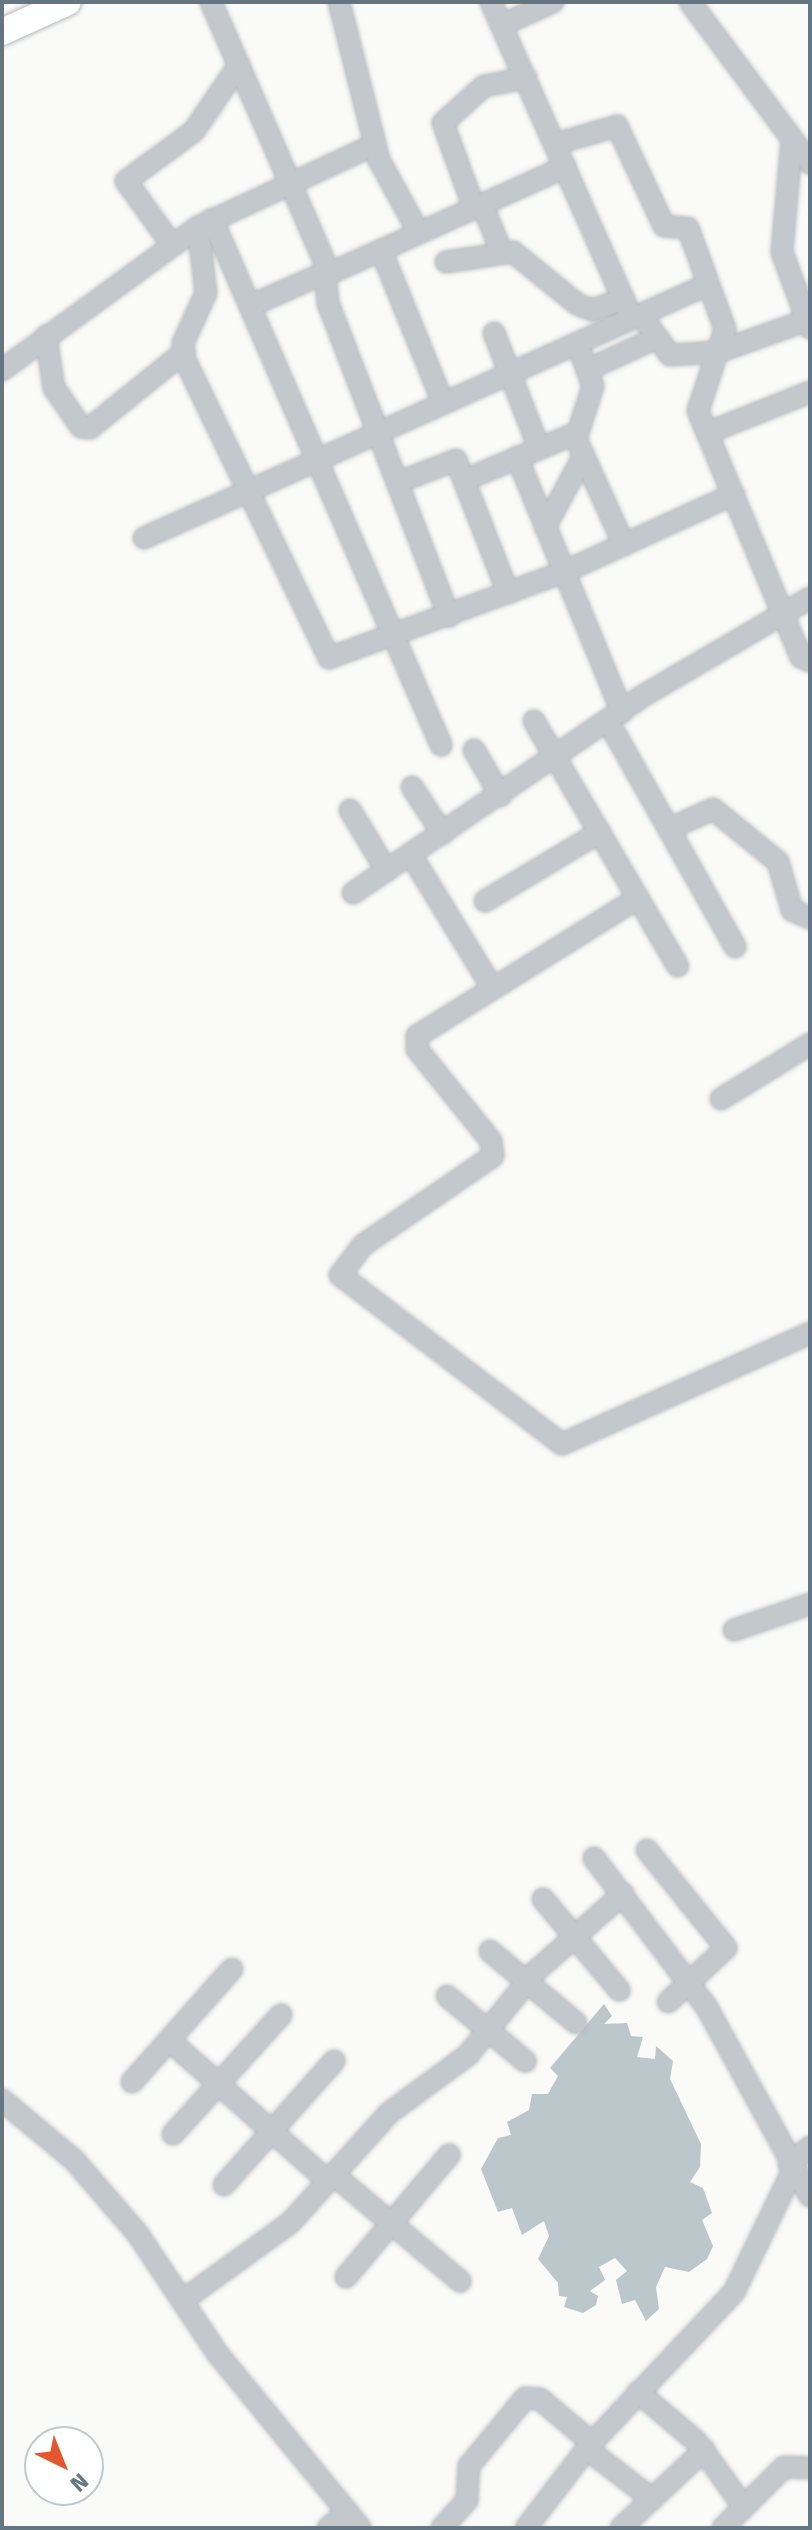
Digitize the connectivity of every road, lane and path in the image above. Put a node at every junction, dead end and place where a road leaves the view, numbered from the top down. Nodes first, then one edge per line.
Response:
1 (37, 2) edge
2 (68, 2) edge
3 (211, 2) edge
4 (339, 2) edge
5 (491, 2) edge
6 (553, 2) edge
7 (690, 2) edge
8 (2, 21) edge
9 (502, 25) junction
10 (2, 32) edge
11 (239, 65) junction
12 (526, 78) junction
13 (792, 139) junction
14 (555, 144) junction
15 (374, 145) junction
16 (810, 163) edge
17 (565, 167) junction
18 (289, 184) junction
19 (478, 206) junction
20 (205, 223) junction
21 (419, 233) junction
22 (172, 245) junction
23 (381, 250) junction
24 (502, 253) junction
25 (446, 262) dead end
26 (324, 274) junction
27 (709, 284) junction
28 (624, 299) junction
29 (250, 306) junction
30 (637, 316) junction
31 (809, 323) edge
32 (494, 333) dead end
33 (46, 336) junction
34 (654, 339) junction
35 (577, 343) junction
36 (718, 352) junction
37 (183, 353) junction
38 (2, 370) edge
39 (587, 370) junction
40 (507, 372) junction
41 (810, 392) edge
42 (442, 400) junction
43 (377, 427) junction
44 (576, 433) junction
45 (707, 433) junction
46 (539, 448) junction
47 (316, 455) junction
48 (517, 457) junction
49 (582, 459) junction
50 (465, 480) junction
51 (399, 482) junction
52 (250, 484) junction
53 (734, 494) junction
54 (545, 527) junction
55 (144, 538) dead end
56 (624, 545) junction
57 (564, 572) junction
58 (508, 593) junction
59 (810, 598) edge
60 (784, 614) junction
61 (449, 616) junction
62 (396, 636) junction
63 (810, 661) edge
64 (616, 718) junction
65 (534, 721) dead end
66 (441, 745) dead end
67 (474, 750) dead end
68 (557, 759) junction
69 (412, 787) dead end
70 (501, 796) junction
71 (350, 810) dead end
72 (669, 829) junction
73 (600, 832) junction
74 (443, 834) junction
75 (411, 855) junction
76 (387, 871) junction
77 (353, 893) dead end
78 (638, 898) junction
79 (485, 901) dead end
80 (810, 918) edge
81 (735, 947) dead end
82 (678, 966) dead end
83 (492, 987) junction
84 (810, 1044) edge
85 (721, 1099) dead end
86 (810, 1333) edge
87 (810, 1604) edge
88 (734, 1630) dead end
89 (647, 1850) dead end
90 (594, 1858) dead end
91 (623, 1894) junction
92 (543, 1899) dead end
93 (575, 1936) junction
94 (490, 1951) dead end
95 (232, 1969) dead end
96 (690, 1981) junction
97 (527, 1983) junction
98 (619, 1990) dead end
99 (447, 1996) dead end
100 (668, 2002) dead end
101 (281, 2015) dead end
102 (576, 2023) dead end
103 (489, 2031) junction
104 (169, 2040) junction
105 (334, 2061) dead end
106 (525, 2061) dead end
107 (132, 2082) dead end
108 (220, 2084) junction
109 (2, 2100) edge
110 (274, 2133) junction
111 (173, 2134) dead end
112 (810, 2147) edge
113 (449, 2155) dead end
114 (791, 2167) junction
115 (331, 2178) junction
116 (224, 2185) dead end
117 (810, 2196) edge
118 (388, 2225) junction
119 (346, 2277) dead end
120 (460, 2281) dead end
121 (182, 2301) junction
122 (638, 2392) junction
123 (589, 2446) junction
124 (704, 2450) junction
125 (810, 2468) edge
126 (652, 2499) junction
127 (741, 2503) junction
128 (354, 2520) edge
129 (328, 2528) edge
130 (442, 2528) edge
131 (526, 2528) edge
132 (621, 2528) edge
133 (723, 2528) edge

1 - 8 main road
2 - 10 main road
3 - 11 street
4 - 15 street
5 - 9 street
6 - 9 street
7 - 13 street
9 - 12 street
11 - 18 street
11 - 22 street
12 - 14 street
12 - 19 street
13 - 16 street
13 - 31 street
14 - 17 street
14 - 27 street
15 - 18 street
15 - 21 street
17 - 19 street
17 - 28 street
18 - 20 street
18 - 26 street
19 - 21 street
19 - 24 street
20 - 22 street
20 - 29 street
20 - 37 street
21 - 23 street
22 - 33 street
23 - 26 street
23 - 42 street
24 - 25 street
24 - 28 street
26 - 29 street
26 - 43 street
27 - 30 street
27 - 36 street
28 - 30 street
29 - 47 street
30 - 34 street
30 - 35 street
31 - 36 street
32 - 40 street
33 - 37 street
33 - 38 street
34 - 36 street
34 - 39 street
35 - 39 street
35 - 40 street
36 - 45 street
37 - 52 street
39 - 44 street
40 - 42 street
40 - 46 street
41 - 45 street
42 - 43 street
43 - 47 street
43 - 51 street
44 - 46 street
44 - 49 street
45 - 53 street
46 - 48 street
47 - 52 street
47 - 62 street
48 - 50 street
48 - 54 street
49 - 54 street
49 - 56 street
50 - 51 street
50 - 58 street
51 - 61 street
52 - 55 street
52 - 62 street
53 - 56 street
53 - 60 street
54 - 57 street
56 - 57 street
57 - 58 street
57 - 64 street
58 - 61 street
59 - 60 street
60 - 63 street
60 - 64 street
61 - 62 street
62 - 66 street
64 - 68 street
64 - 72 street
65 - 68 street
67 - 70 street
68 - 70 street
68 - 73 street
69 - 74 street
70 - 74 street
71 - 76 street
72 - 80 street
72 - 81 street
73 - 78 street
73 - 79 street
74 - 75 street
75 - 76 street
75 - 83 street
76 - 77 street
78 - 82 street
78 - 83 street
83 - 86 street
84 - 85 street
87 - 88 street
89 - 96 street
90 - 91 street
91 - 93 street
91 - 96 street
92 - 93 street
93 - 97 street
93 - 98 street
94 - 97 street
95 - 104 street
96 - 100 street
96 - 114 street
97 - 102 street
97 - 103 street
99 - 103 street
101 - 108 street
103 - 106 street
103 - 115 street
104 - 107 street
104 - 108 street
105 - 110 street
108 - 110 street
108 - 111 street
109 - 121 street
110 - 115 street
110 - 116 street
112 - 114 street
113 - 118 street
114 - 117 street
114 - 122 street
115 - 118 street
115 - 121 street
118 - 119 street
118 - 120 street
121 - 128 street
122 - 123 street
122 - 124 street
123 - 126 street
123 - 130 street
123 - 131 street
124 - 126 street
124 - 127 street
125 - 127 street
126 - 132 street
127 - 133 street
128 - 129 street

